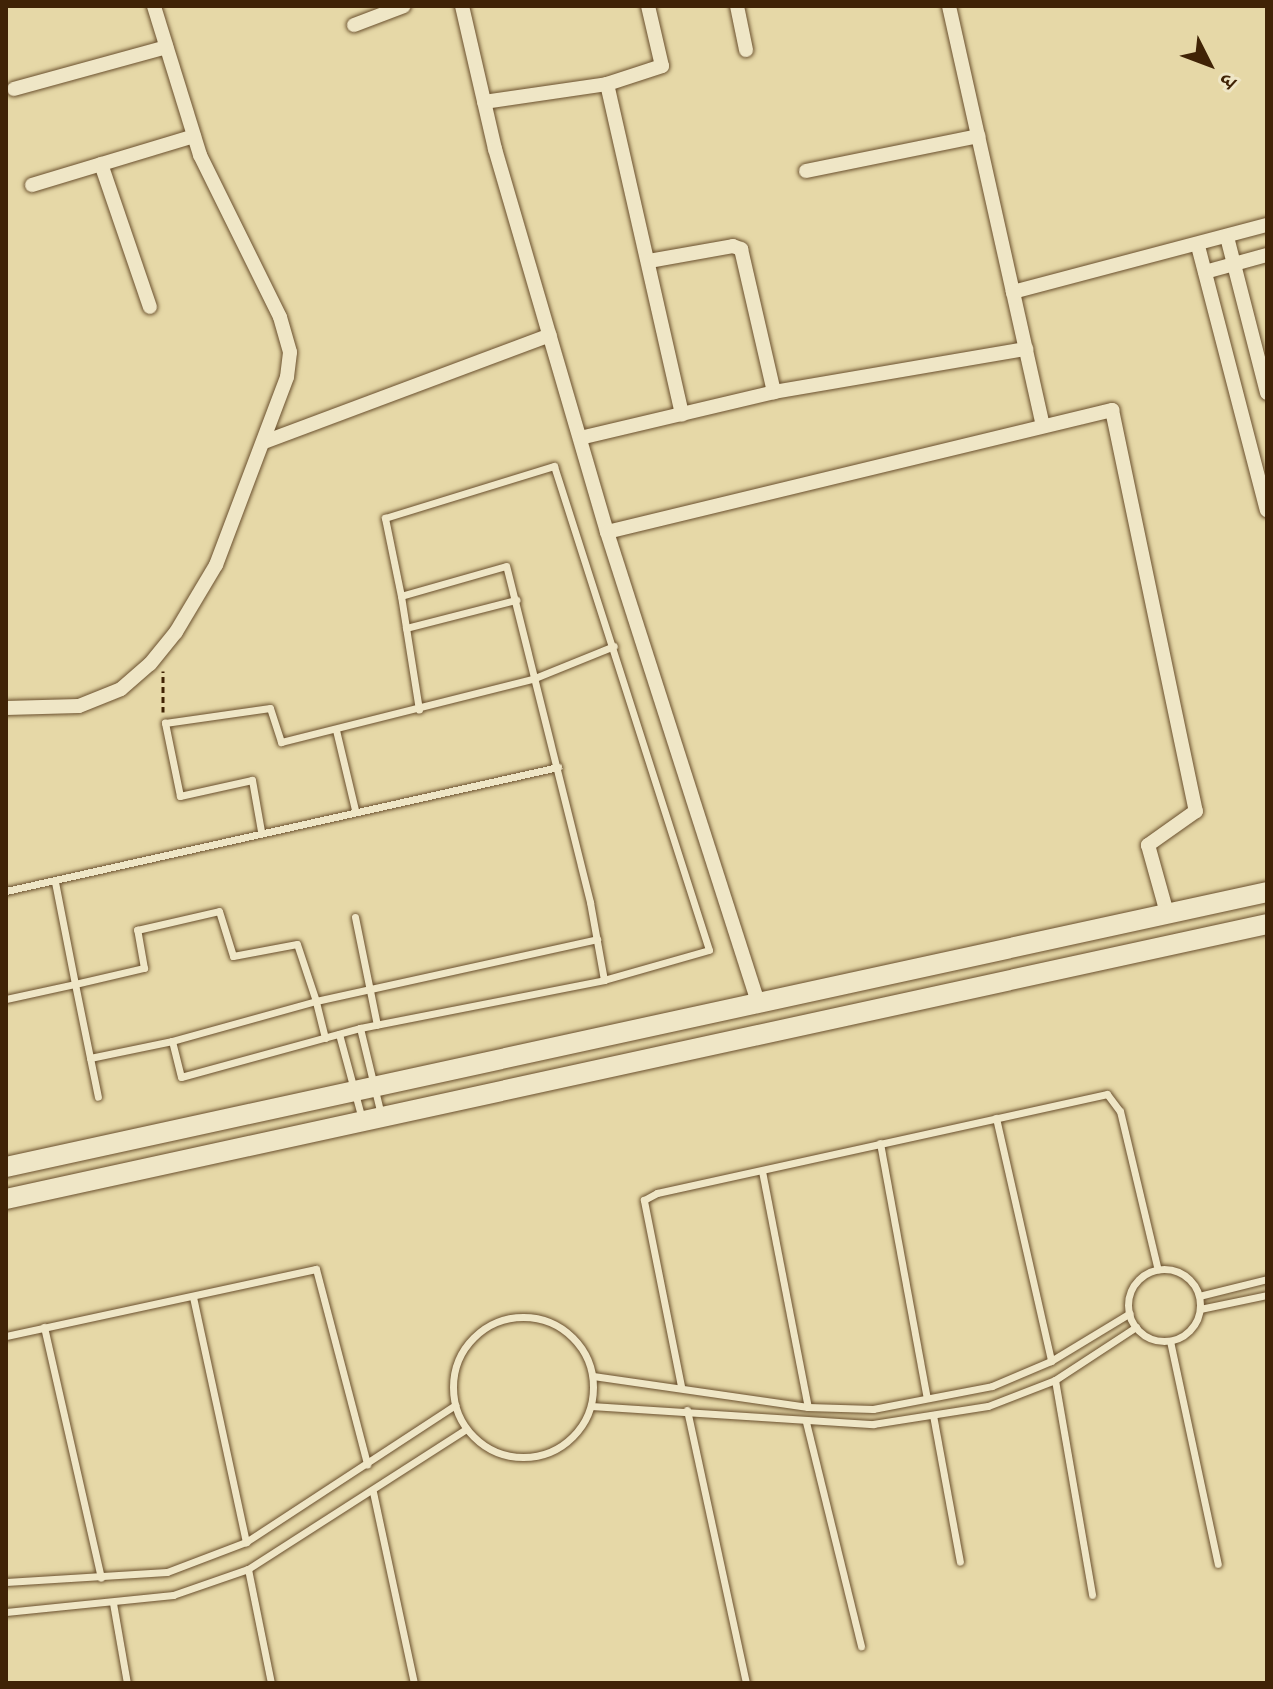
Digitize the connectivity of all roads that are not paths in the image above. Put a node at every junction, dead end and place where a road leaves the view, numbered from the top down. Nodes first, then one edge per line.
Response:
1 (154, 6) edge
2 (404, 6) edge
3 (462, 6) edge
4 (648, 6) edge
5 (737, 6) edge
6 (949, 6) edge
7 (354, 25) dead end
8 (166, 47) junction
9 (746, 50) dead end
10 (607, 84) junction
11 (14, 89) dead end
12 (484, 102) junction
13 (194, 136) junction
14 (978, 136) junction
15 (101, 164) junction
16 (806, 171) dead end
17 (32, 185) dead end
18 (1267, 225) edge
19 (1227, 237) junction
20 (1198, 246) junction
21 (1267, 255) edge
22 (649, 261) junction
23 (1233, 264) junction
24 (1205, 272) junction
25 (1013, 292) junction
26 (150, 307) dead end
27 (550, 335) junction
28 (1026, 349) junction
29 (774, 392) junction
30 (1267, 393) edge
31 (682, 415) junction
32 (1043, 426) junction
33 (580, 438) junction
34 (264, 442) junction
35 (1267, 510) edge
36 (607, 532) junction
37 (401, 596) junction
38 (516, 600) junction
39 (406, 628) junction
40 (614, 646) junction
41 (535, 678) junction
42 (6, 708) edge
43 (419, 710) junction
44 (336, 730) junction
45 (558, 767) junction
46 (355, 810) junction
47 (261, 831) junction
48 (55, 882) junction
49 (6, 891) edge
50 (1266, 896) edge
51 (1167, 913) junction
52 (355, 917) dead end
53 (1267, 924) edge
54 (597, 939) junction
55 (604, 980) junction
56 (75, 984) junction
57 (370, 987) junction
58 (6, 999) edge
59 (757, 1000) junction
60 (316, 1001) junction
61 (377, 1025) junction
62 (360, 1028) junction
63 (339, 1034) junction
64 (325, 1038) junction
65 (172, 1041) junction
66 (90, 1058) junction
67 (364, 1086) junction
68 (98, 1097) dead end
69 (372, 1117) junction
70 (996, 1118) junction
71 (880, 1143) junction
72 (6, 1167) edge
73 (762, 1171) junction
74 (6, 1199) edge
75 (1158, 1270) junction
76 (1267, 1279) edge
77 (1267, 1295) edge
78 (1199, 1296) junction
79 (193, 1297) junction
80 (1200, 1309) junction
81 (1130, 1313) junction
82 (44, 1327) junction
83 (1136, 1327) junction
84 (6, 1336) edge
85 (1170, 1341) junction
86 (1051, 1361) junction
87 (593, 1376) junction
88 (1055, 1380) junction
89 (681, 1386) junction
90 (927, 1398) junction
91 (455, 1405) junction
92 (591, 1406) junction
93 (808, 1407) junction
94 (687, 1410) junction
95 (933, 1415) junction
96 (806, 1422) junction
97 (466, 1429) junction
98 (367, 1464) junction
99 (373, 1492) junction
100 (246, 1542) junction
101 (960, 1562) dead end
102 (1218, 1564) dead end
103 (248, 1569) junction
104 (101, 1578) junction
105 (6, 1582) edge
106 (1092, 1595) dead end
107 (113, 1603) junction
108 (6, 1612) edge
109 (861, 1646) dead end
110 (127, 1683) edge
111 (271, 1683) edge
112 (414, 1683) edge
113 (746, 1683) edge

1 - 8 street
2 - 7 street
3 - 12 street
4 - 10 street
5 - 9 street
6 - 14 street
8 - 11 street
8 - 13 street
10 - 12 street
10 - 22 street
12 - 27 street
13 - 15 street
13 - 34 street
14 - 16 street
14 - 25 street
15 - 17 street
15 - 26 street
18 - 19 street
19 - 20 street
19 - 23 street
20 - 24 street
20 - 25 street
21 - 23 street
22 - 29 street
22 - 31 street
23 - 24 street
23 - 30 street
24 - 35 street
25 - 28 street
27 - 33 street
27 - 34 street
28 - 29 street
28 - 32 street
29 - 31 street
31 - 33 street
32 - 36 street
32 - 51 street
33 - 36 street
34 - 42 street
36 - 59 street
37 - 38 lane
37 - 39 lane
37 - 40 lane
38 - 39 lane
38 - 41 lane
39 - 43 lane
40 - 41 lane
40 - 55 lane
41 - 43 lane
41 - 45 lane
43 - 44 lane
44 - 46 lane
44 - 47 lane
45 - 46 lane
45 - 54 lane
46 - 47 lane
47 - 48 lane
48 - 49 lane
48 - 56 lane
50 - 51 street
51 - 59 street
52 - 57 lane
53 - 69 street
54 - 55 lane
54 - 57 lane
55 - 61 lane
56 - 58 lane
56 - 60 lane
56 - 66 lane
57 - 60 lane
57 - 61 lane
59 - 67 street
60 - 64 lane
60 - 65 lane
61 - 62 lane
62 - 63 lane
62 - 67 lane
63 - 64 lane
63 - 67 lane
64 - 65 lane
65 - 66 lane
66 - 68 lane
67 - 69 lane
67 - 69 lane
67 - 72 street
69 - 74 street
70 - 71 lane
70 - 75 lane
70 - 86 lane
71 - 73 lane
71 - 90 lane
73 - 89 lane
73 - 93 lane
75 - 78 lane
75 - 81 lane
76 - 78 lane
77 - 80 lane
78 - 80 lane
79 - 82 lane
79 - 98 lane
79 - 100 lane
80 - 85 lane
81 - 83 lane
81 - 86 lane
82 - 84 lane
82 - 104 lane
83 - 85 lane
83 - 88 lane
85 - 102 lane
86 - 90 lane
87 - 89 lane
87 - 91 lane
87 - 92 lane
88 - 95 lane
88 - 106 lane
89 - 93 lane
90 - 93 lane
91 - 97 lane
91 - 98 lane
92 - 94 lane
92 - 97 lane
94 - 96 lane
94 - 113 lane
95 - 96 lane
95 - 101 lane
96 - 109 lane
97 - 99 lane
98 - 100 lane
99 - 103 lane
99 - 112 lane
100 - 104 lane
103 - 107 lane
103 - 111 lane
104 - 105 lane
107 - 108 lane
107 - 110 lane

